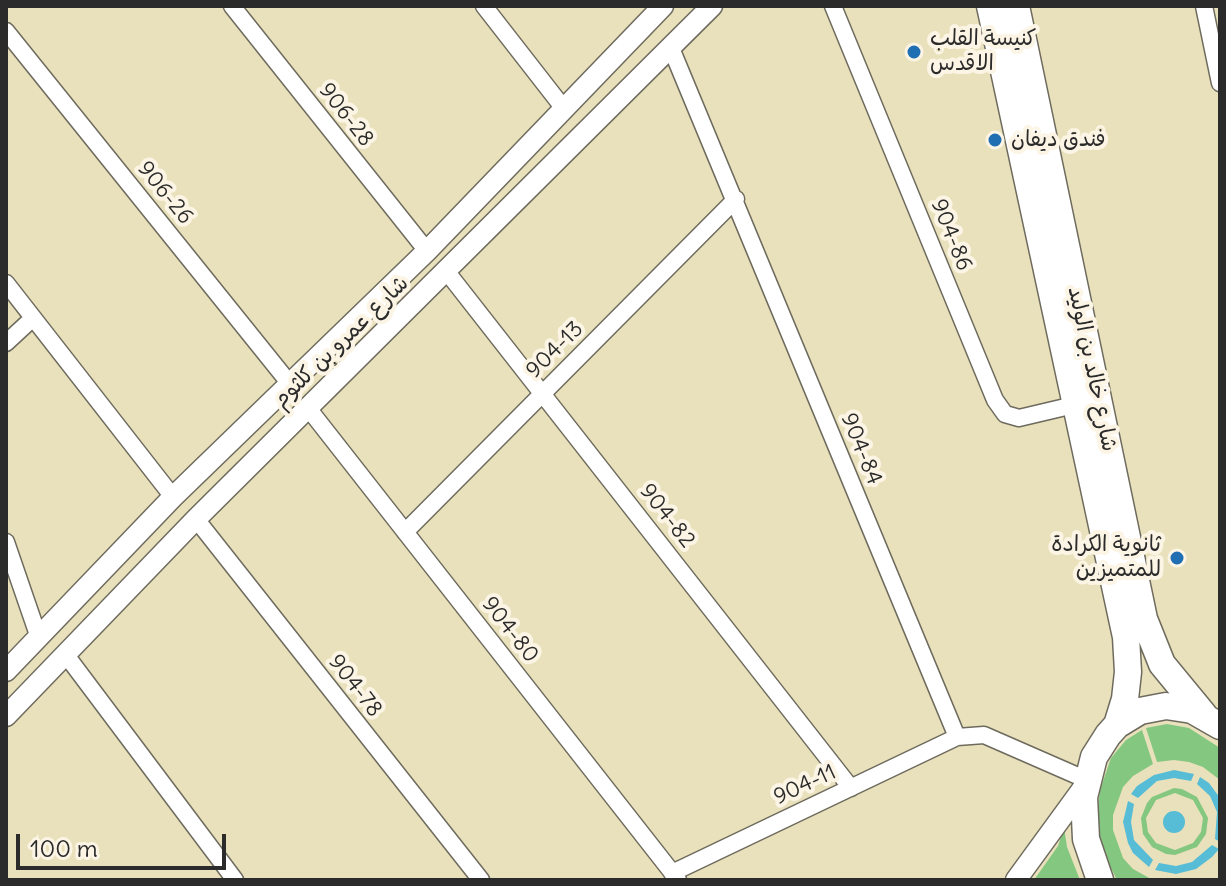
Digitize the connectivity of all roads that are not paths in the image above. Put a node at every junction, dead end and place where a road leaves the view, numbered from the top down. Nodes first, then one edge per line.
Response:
1 (232, 6) edge
2 (484, 6) edge
3 (712, 6) edge
4 (833, 6) edge
5 (990, 6) edge
6 (1016, 6) edge
7 (1204, 6) edge
8 (659, 8) edge
9 (6, 31) edge
10 (671, 48) junction
11 (595, 80) junction
12 (1220, 83) edge
13 (619, 100) junction
14 (565, 110) junction
15 (736, 199) junction
16 (427, 251) junction
17 (447, 272) junction
18 (6, 283) edge
19 (33, 318) junction
20 (6, 343) edge
21 (290, 384) junction
22 (543, 393) junction
23 (1074, 405) junction
24 (308, 408) junction
25 (173, 497) junction
26 (196, 519) junction
27 (405, 532) junction
28 (6, 542) edge
29 (39, 638) junction
30 (66, 655) junction
31 (6, 671) edge
32 (6, 716) edge
33 (1215, 722) edge
34 (1117, 725) junction
35 (957, 737) junction
36 (1086, 782) junction
37 (851, 788) junction
38 (675, 876) edge
39 (235, 880) edge
40 (481, 880) edge
41 (1016, 880) edge
42 (1100, 880) edge

1 - 16 street, 906-28
2 - 14 street
3 - 10 street, شارع عمرو بن كلثوم
4 - 23 street, 904-86
5 - 23 main road, شارع خالد بن الوليد
6 - 33 main road, شارع خالد بن الوليد
7 - 12 street
8 - 11 street, شارع عمرو بن كلثوم
9 - 21 street, 906-26
10 - 13 street, شارع عمرو بن كلثوم
10 - 15 street, 904-84
11 - 13 street
11 - 14 street, شارع عمرو بن كلثوم
13 - 17 street, شارع عمرو بن كلثوم
14 - 16 street, شارع عمرو بن كلثوم
15 - 22 street, 904-13
15 - 35 street, 904-84
16 - 21 street, شارع عمرو بن كلثوم
17 - 22 street, 904-82
17 - 24 street, شارع عمرو بن كلثوم
18 - 19 street
19 - 20 street
19 - 25 street
21 - 25 street, شارع عمرو بن كلثوم
22 - 27 street, 904-13
22 - 37 street, 904-82
23 - 34 main road, شارع خالد بن الوليد
24 - 26 street, شارع عمرو بن كلثوم
24 - 27 street, 904-80
25 - 29 street, شارع عمرو بن كلثوم
26 - 30 street, شارع عمرو بن كلثوم
26 - 40 street, 904-78
27 - 38 street, 904-80
28 - 29 street
29 - 31 street, شارع عمرو بن كلثوم
30 - 32 street, شارع عمرو بن كلثوم
30 - 39 street
33 - 34 main road
34 - 36 main road
35 - 36 street
35 - 37 street, 904-11
36 - 41 street
36 - 42 main road
37 - 38 street, 904-11

